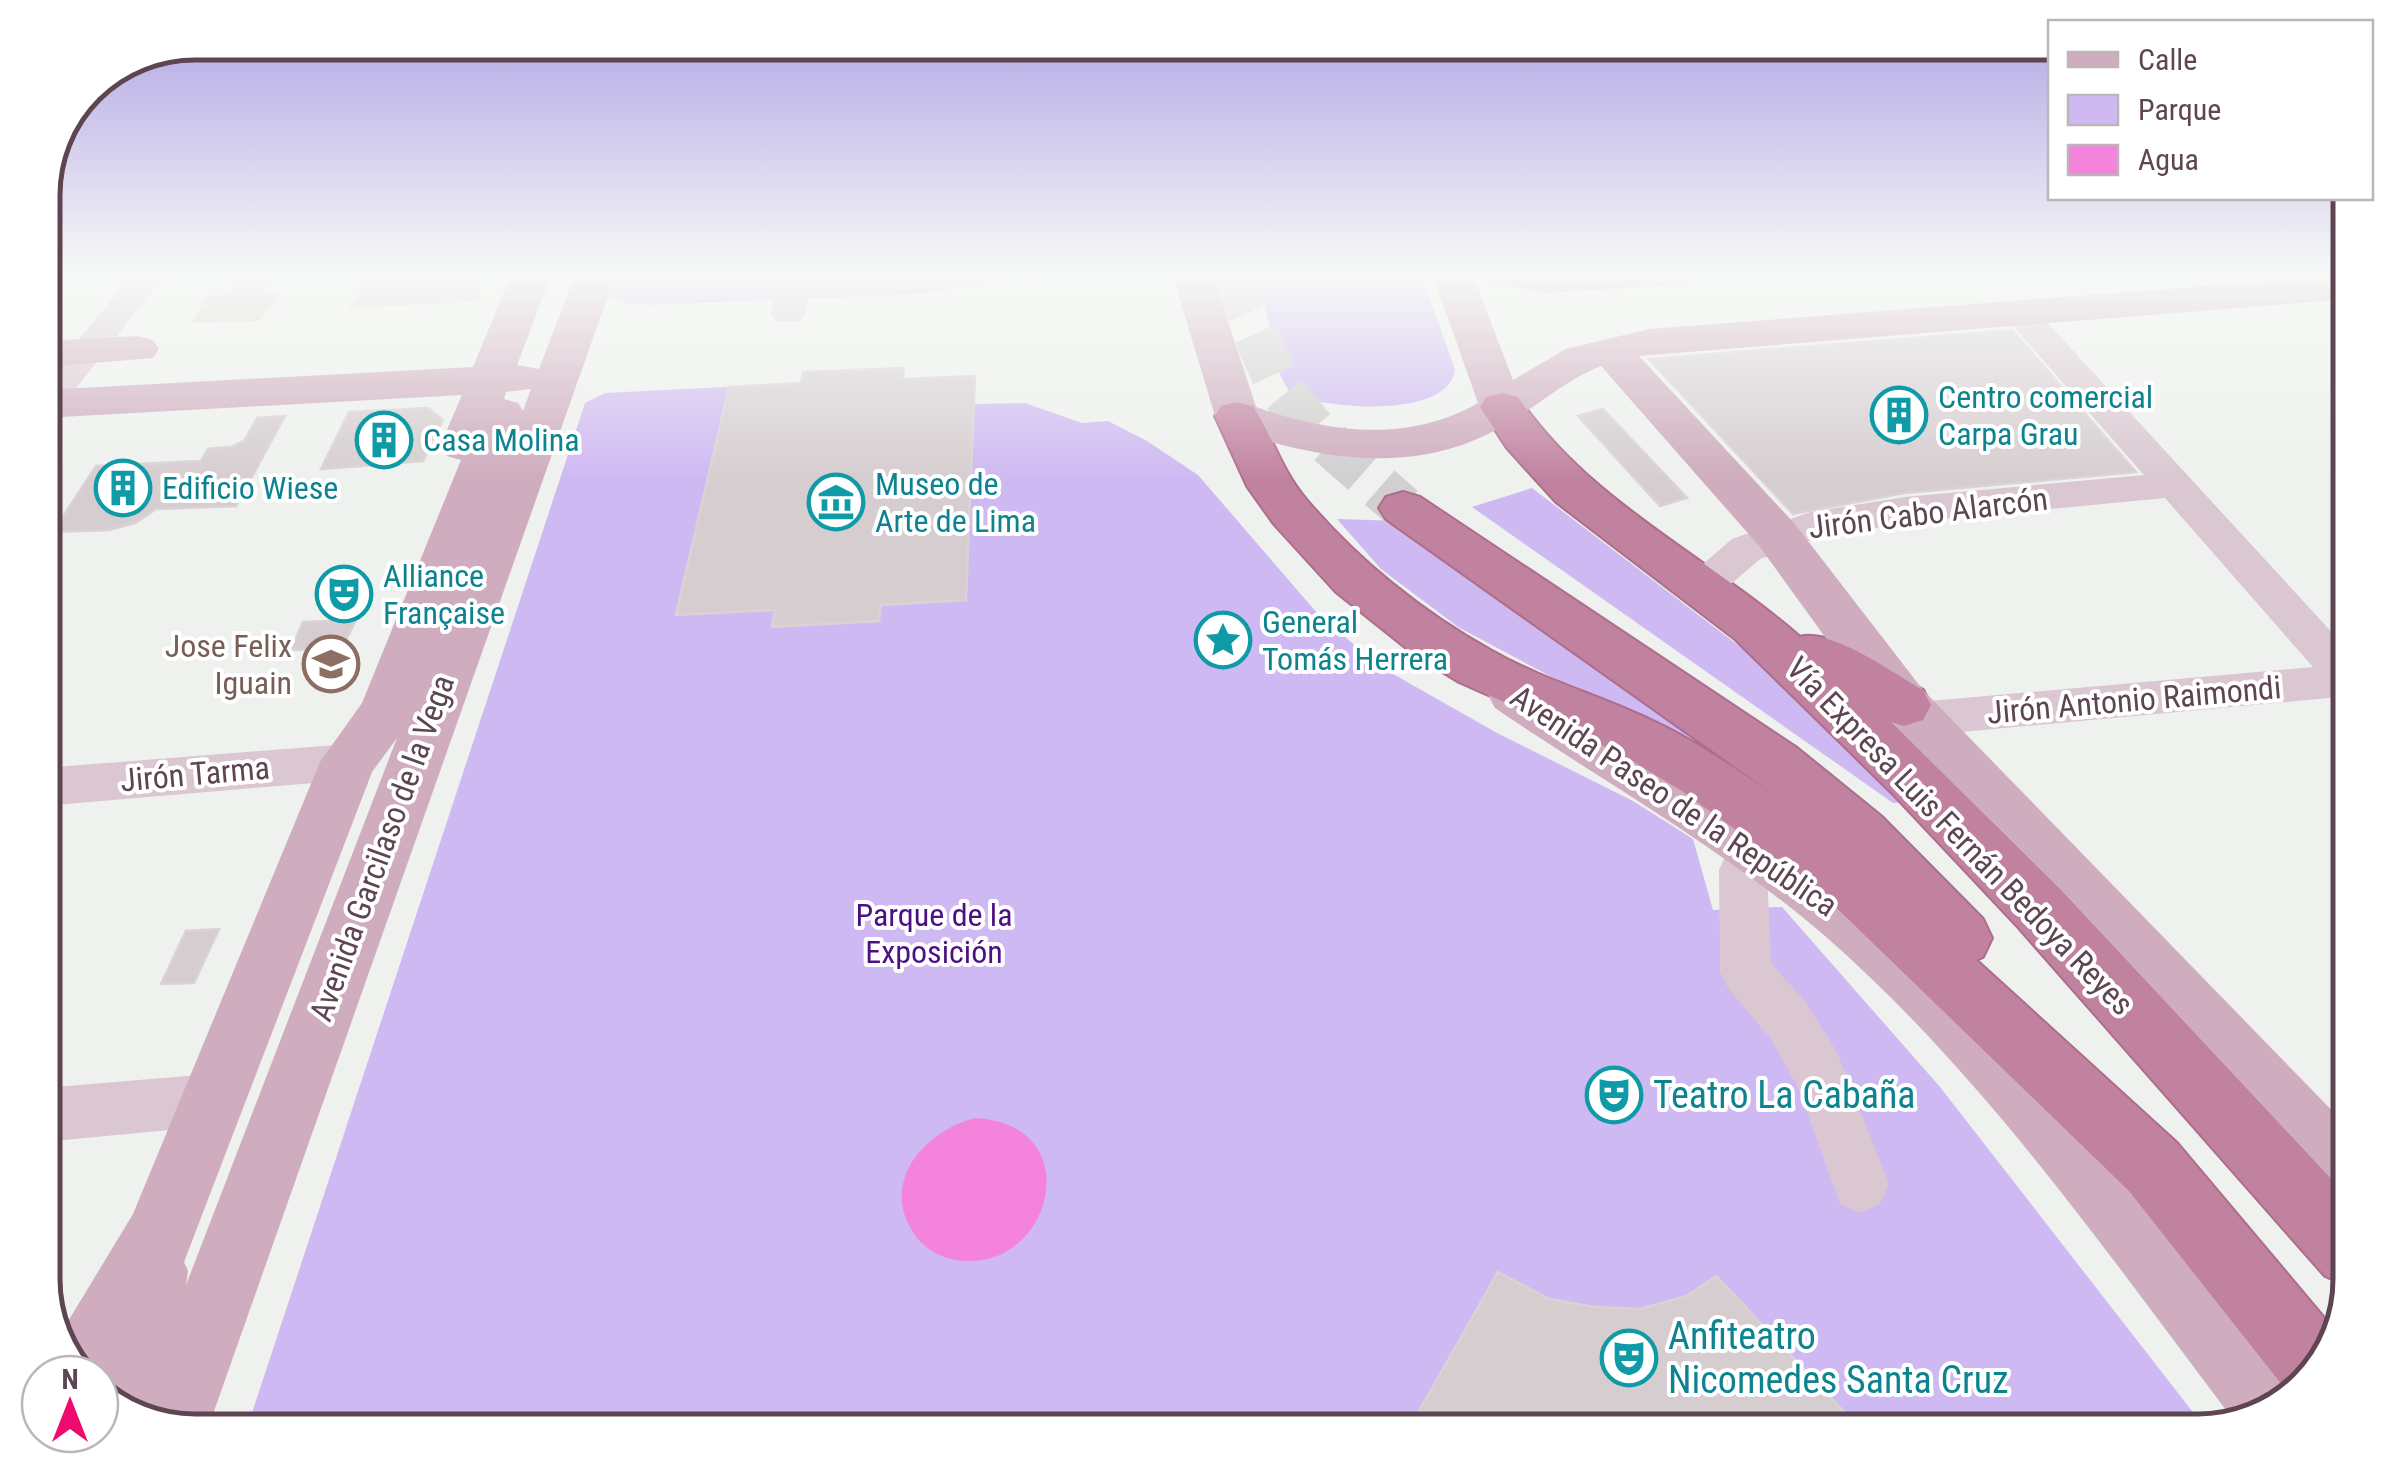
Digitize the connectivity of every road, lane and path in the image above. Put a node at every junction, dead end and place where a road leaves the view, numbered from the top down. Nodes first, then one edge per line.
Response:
1 (96, 342) edge
2 (525, 342) edge
3 (533, 342) edge
4 (547, 342) edge
5 (1214, 342) edge
6 (1478, 342) edge
7 (1652, 342) edge
8 (2045, 342) edge
9 (138, 349) dead end
10 (1609, 349) junction
11 (88, 352) junction
12 (60, 353) edge
13 (521, 378) junction
14 (60, 384) edge
15 (60, 403) edge
16 (1502, 407) junction
17 (1237, 416) junction
18 (2172, 485) junction
19 (1403, 508) tunnel mouth
20 (1777, 535) junction
21 (1713, 594) junction
22 (2333, 661) edge
23 (1478, 668) junction
24 (2333, 681) edge
25 (1911, 712) junction
26 (348, 762) junction
27 (60, 786) edge
28 (1743, 870) dead end
29 (211, 1100) junction
30 (60, 1113) edge
31 (2333, 1160) edge
32 (2154, 1167) junction
33 (1860, 1184) dead end
34 (2333, 1234) edge
35 (158, 1238) junction
36 (89, 1354) edge
37 (2308, 1357) edge
38 (122, 1392) edge
39 (2264, 1396) edge
40 (175, 1412) edge

1 - 11 street
2 - 13 main road, Avenida Garcilaso de la Vega
3 - 13 main road, Avenida Garcilaso de la Vega
4 - 13 main road, Avenida Garcilaso de la Vega
5 - 17 main road, Avenida Paseo de la República
6 - 16 main road
7 - 10 main road
8 - 18 street
9 - 11 main road
10 - 16 main road
10 - 20 main road
11 - 12 main road
11 - 14 street
13 - 15 main road
13 - 26 main road, Avenida Garcilaso de la Vega
13 - 40 main road, Avenida Garcilaso de la Vega
16 - 17 main road
16 - 21 highway, Vía Expresa Luis Fernán Bedoya Reyes
17 - 23 highway, Avenida Paseo de la República
18 - 20 street, Jirón Cabo Alarcón
18 - 22 street
19 - 32 highway
20 - 21 street, Jirón Cabo Alarcón
20 - 25 main road
21 - 25 highway
21 - 34 highway, Vía Expresa Luis Fernán Bedoya Reyes
23 - 32 highway
23 - 39 main road, Avenida Paseo de la República
24 - 25 street, Jirón Antonio Raimondi
25 - 31 main road
26 - 27 street, Jirón Tarma
26 - 29 main road, Avenida Garcilaso de la Vega
28 - 33 street
29 - 30 street
29 - 35 main road, Avenida Garcilaso de la Vega
32 - 37 highway
35 - 36 main road, Avenida Garcilaso de la Vega
35 - 38 main road, Avenida Garcilaso de la Vega

